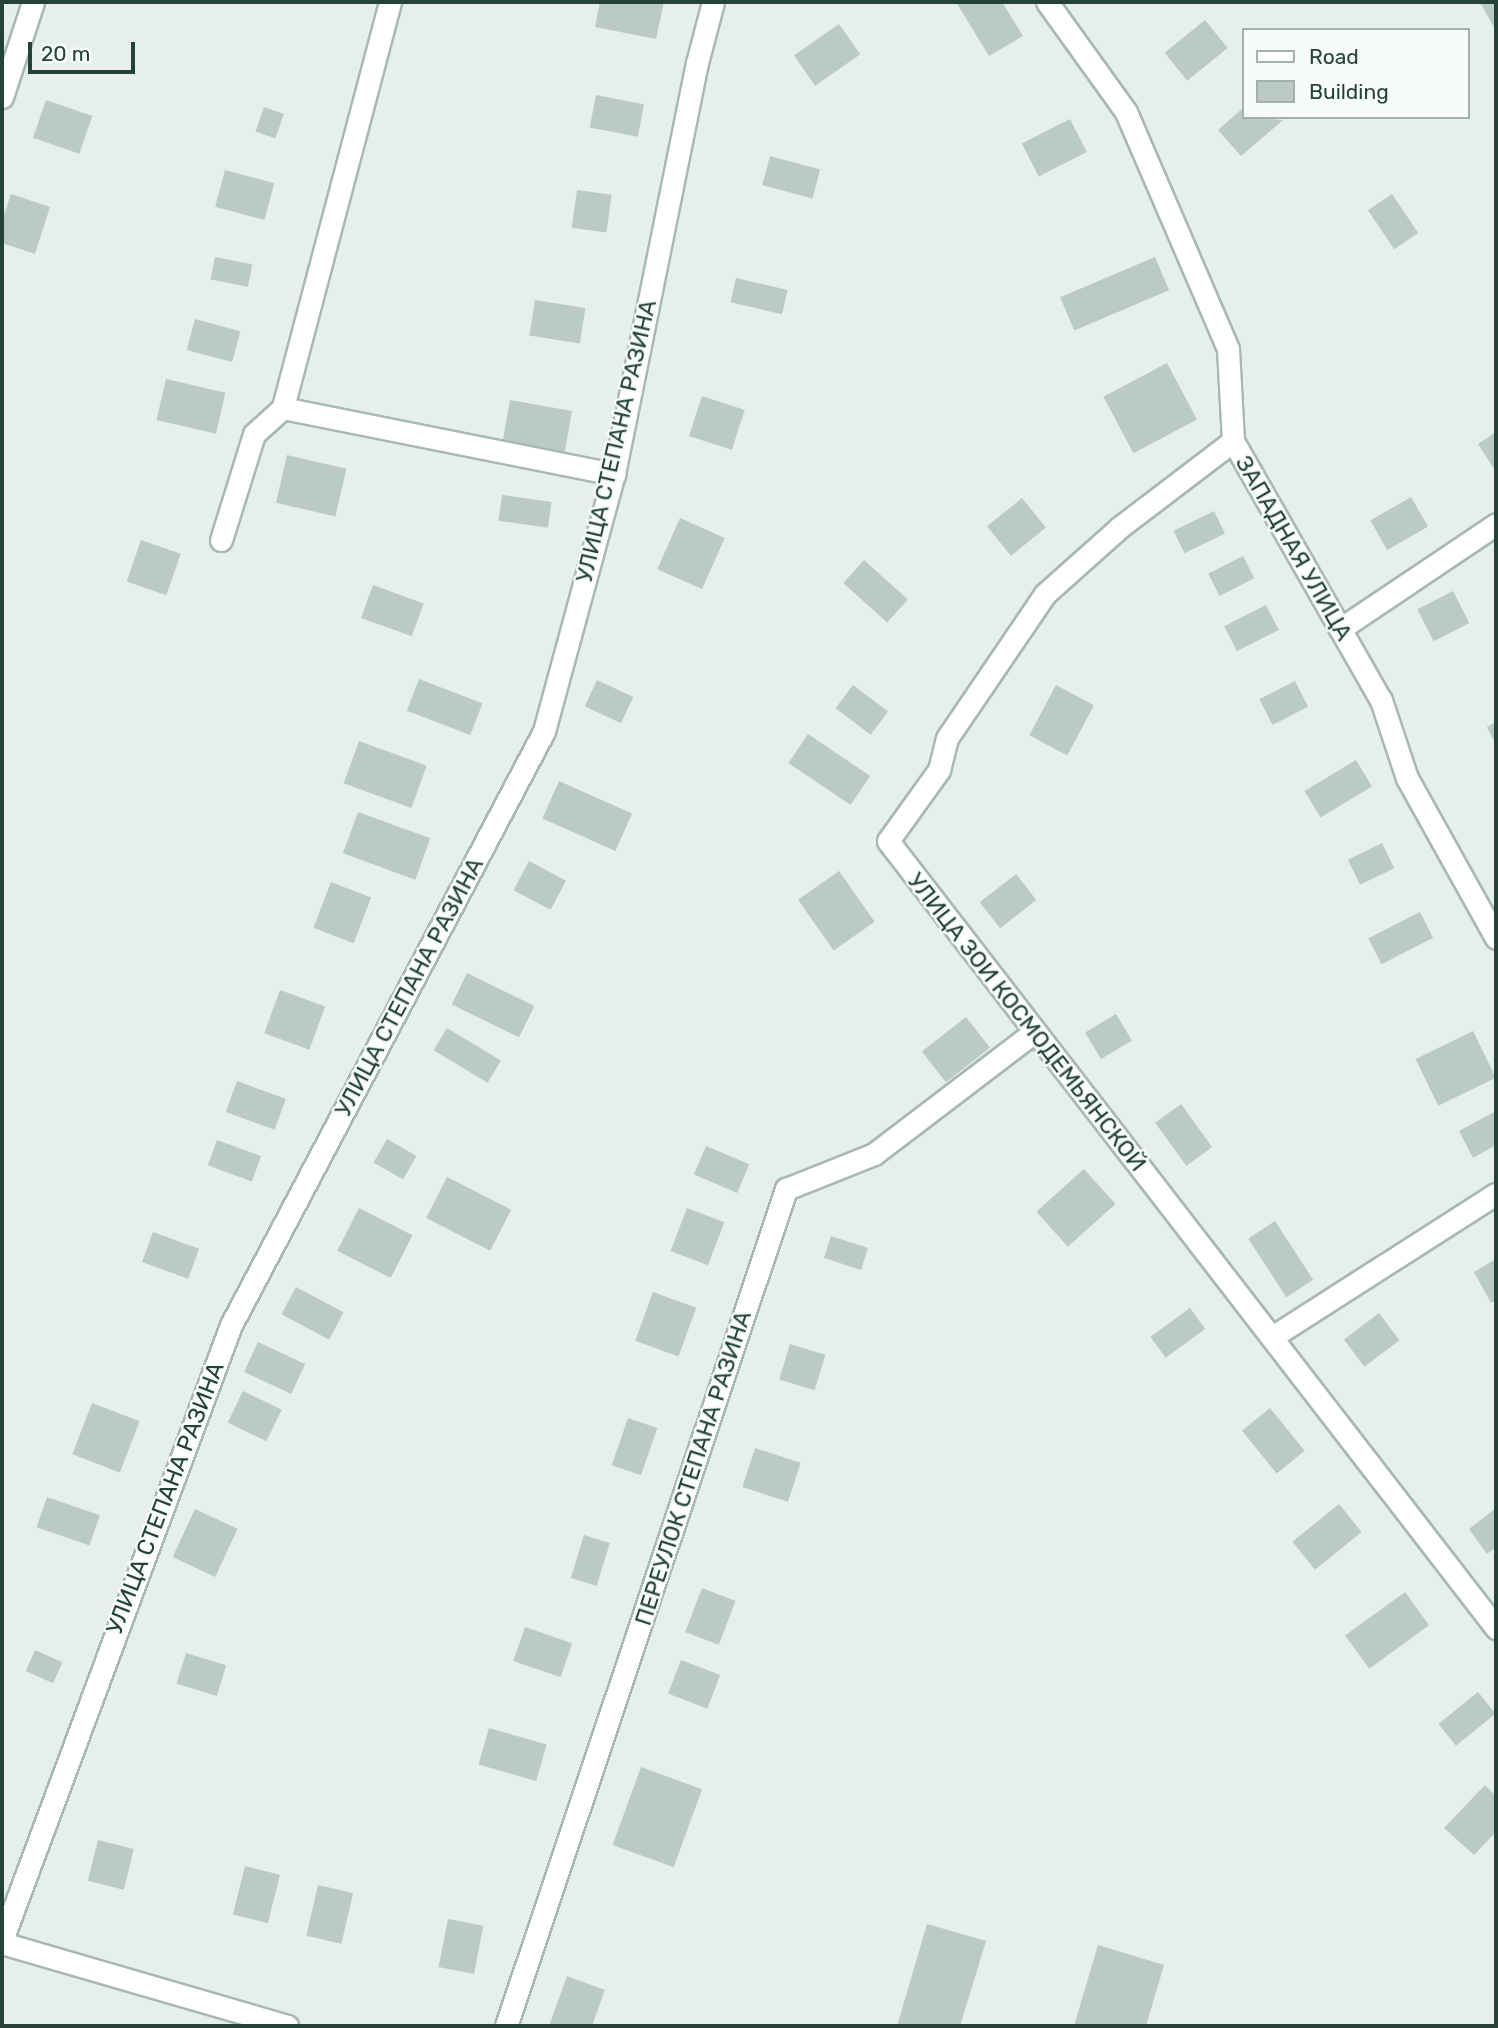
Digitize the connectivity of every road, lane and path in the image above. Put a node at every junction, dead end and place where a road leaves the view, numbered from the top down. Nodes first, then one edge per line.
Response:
1 (33, 2) edge
2 (390, 2) edge
3 (713, 2) edge
4 (1047, 2) edge
5 (2, 97) edge
6 (283, 408) junction
7 (1233, 441) junction
8 (614, 474) junction
9 (1496, 524) edge
10 (221, 540) dead end
11 (1340, 629) junction
12 (1496, 938) edge
13 (1034, 1032) junction
14 (1496, 1194) edge
15 (1272, 1337) junction
16 (1496, 1628) edge
17 (2, 1941) edge
18 (288, 2026) edge
19 (506, 2026) edge

1 - 5 street
2 - 6 street
3 - 8 street, УЛИЦА СТЕПАНА РАЗИНА
4 - 7 street, ЗАПАДНАЯ УЛИЦА
6 - 8 street
6 - 10 street
7 - 11 street, ЗАПАДНАЯ УЛИЦА
7 - 13 street, УЛИЦА ЗОИ КОСМОДЕМЬЯНСКОЙ
8 - 17 street, УЛИЦА СТЕПАНА РАЗИНА
9 - 11 street
11 - 12 street, ЗАПАДНАЯ УЛИЦА
13 - 15 street, УЛИЦА ЗОИ КОСМОДЕМЬЯНСКОЙ
13 - 19 street, ПЕРЕУЛОК СТЕПАНА РАЗИНА
14 - 15 street
15 - 16 street, УЛИЦА ЗОИ КОСМОДЕМЬЯНСКОЙ
17 - 18 street

